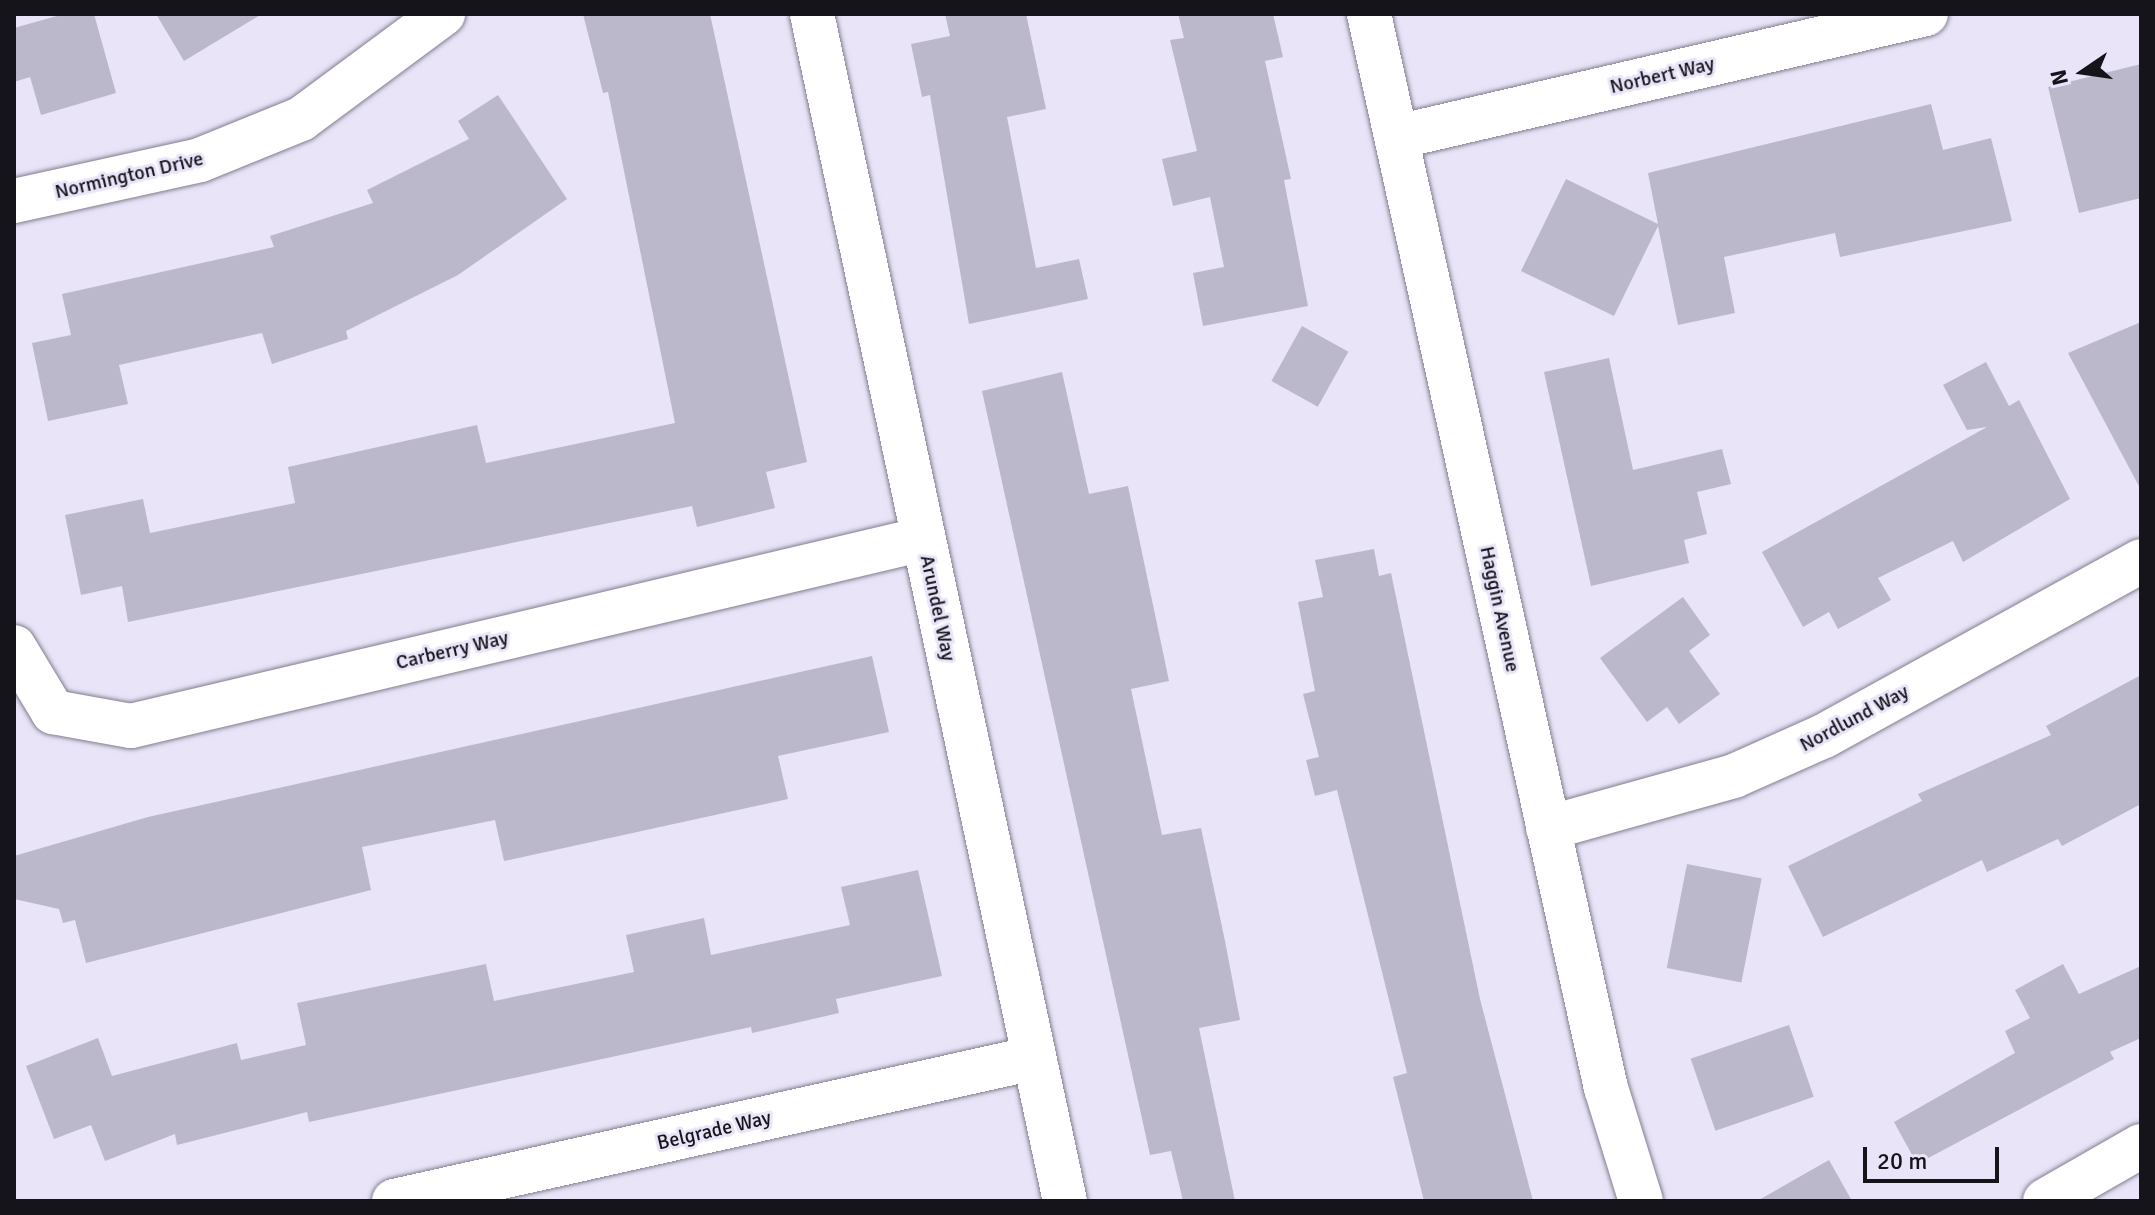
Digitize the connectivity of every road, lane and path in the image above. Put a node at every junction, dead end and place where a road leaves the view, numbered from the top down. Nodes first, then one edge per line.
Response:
1 (443, 14) edge
2 (812, 14) edge
3 (1369, 14) edge
4 (1926, 14) edge
5 (1397, 137) junction
6 (14, 201) edge
7 (923, 539) junction
8 (2141, 561) edge
9 (14, 647) edge
10 (1548, 828) junction
11 (1034, 1058) junction
12 (2141, 1146) edge
13 (394, 1201) edge
14 (1065, 1201) edge
15 (1641, 1201) edge
16 (2045, 1201) edge

1 - 6 street, Normington Drive
2 - 7 street, Arundel Way
3 - 5 street, Haggin Avenue
4 - 5 street, Norbert Way
5 - 10 street, Haggin Avenue
7 - 9 street, Carberry Way
7 - 11 street, Arundel Way
8 - 10 street, Nordlund Way
10 - 15 street, Haggin Avenue
11 - 13 street, Belgrade Way
11 - 14 street, Arundel Way
12 - 16 street

